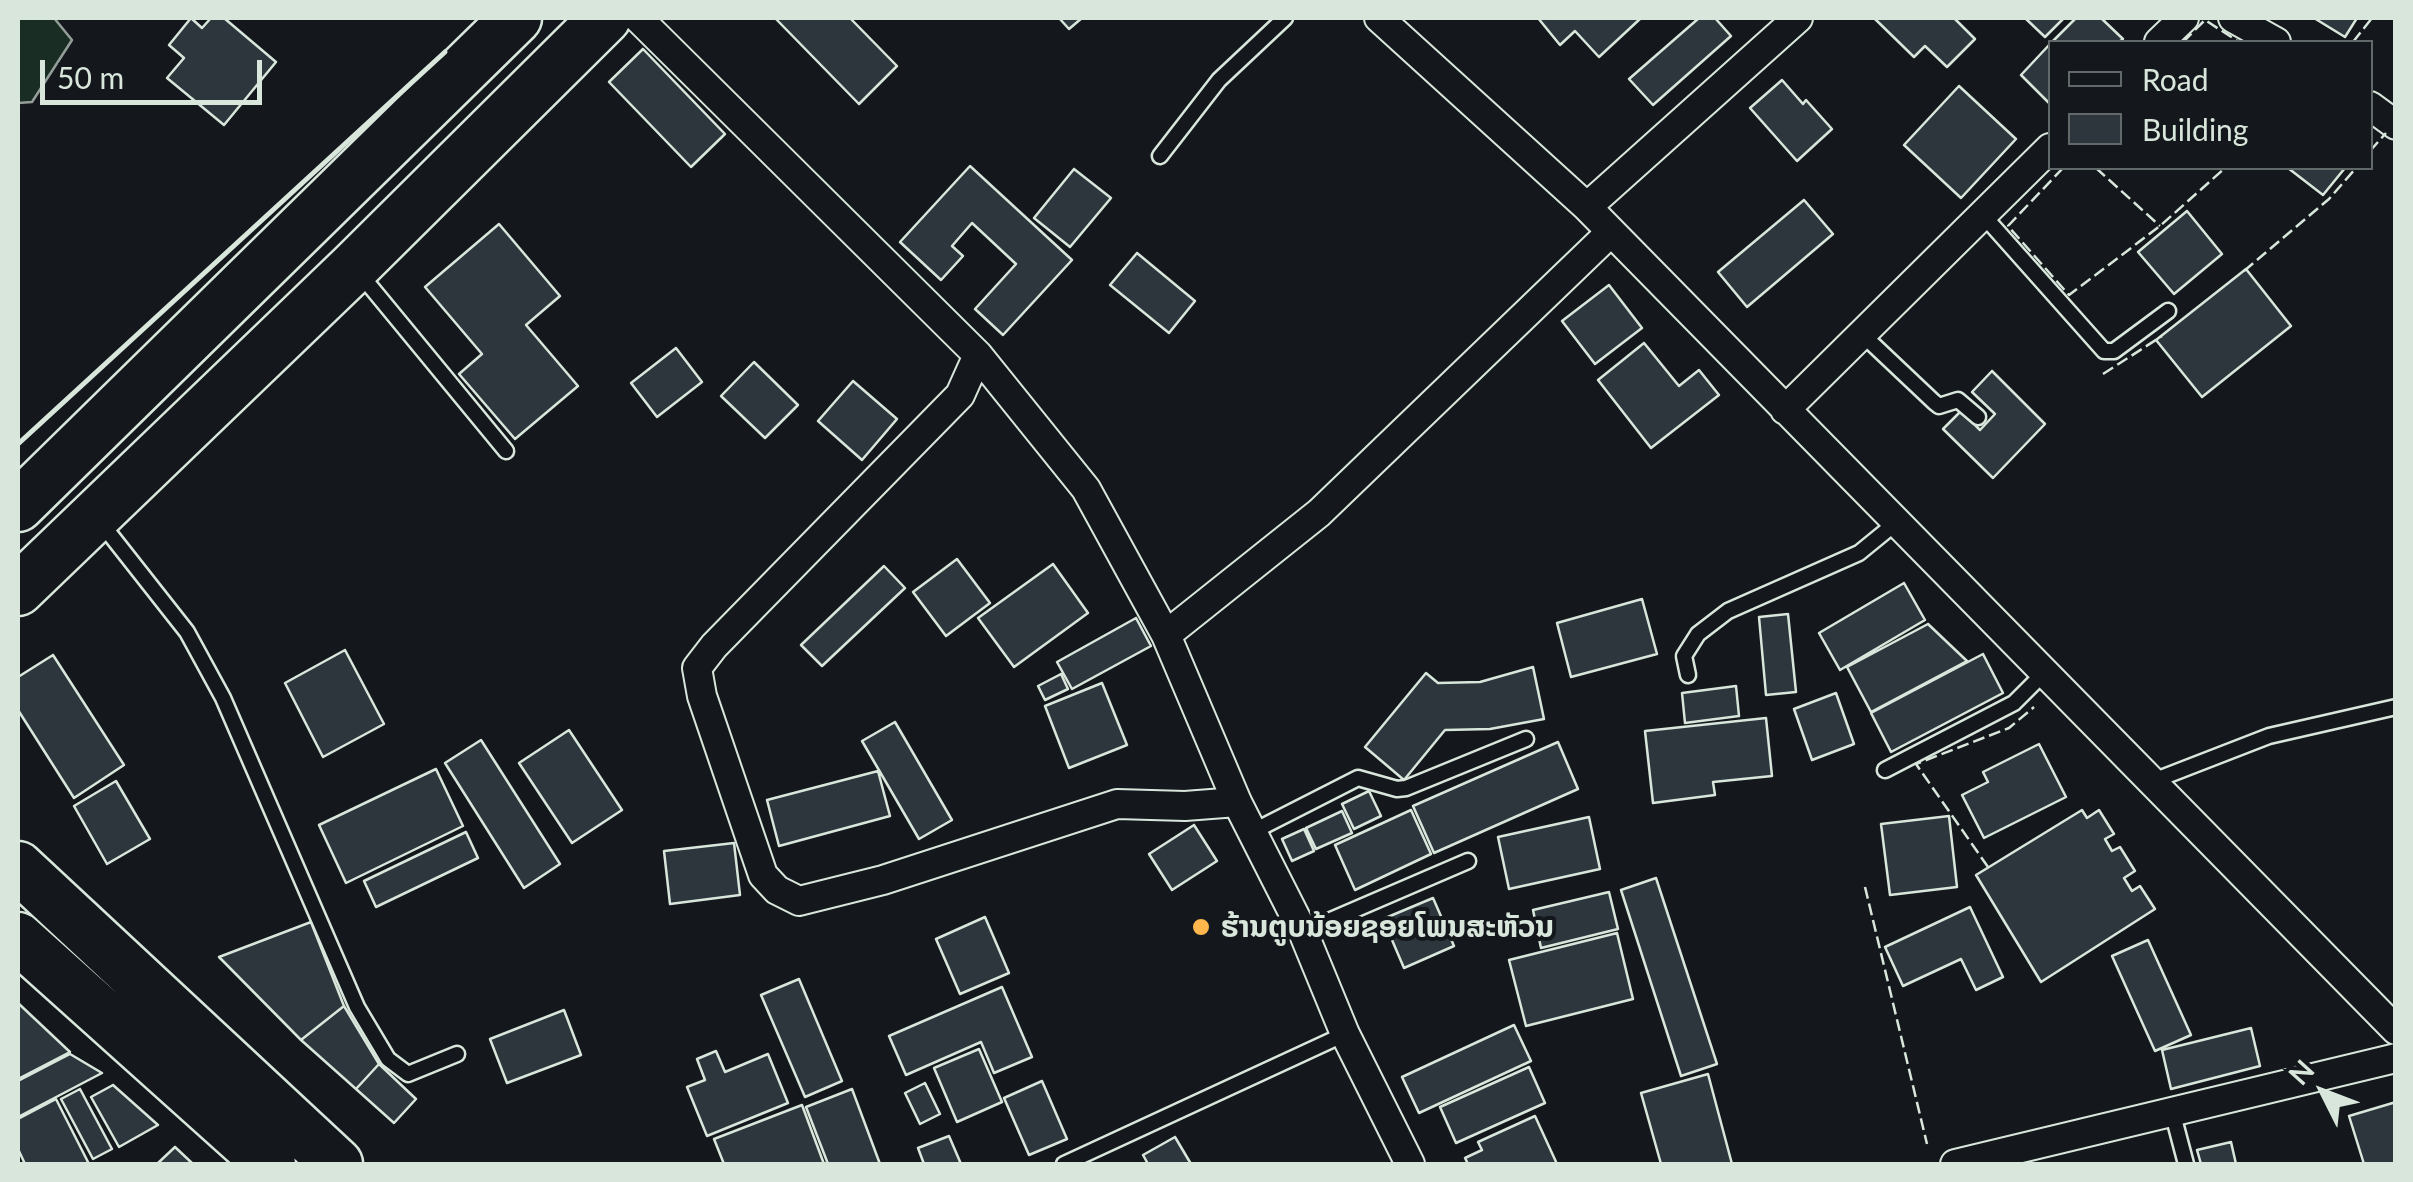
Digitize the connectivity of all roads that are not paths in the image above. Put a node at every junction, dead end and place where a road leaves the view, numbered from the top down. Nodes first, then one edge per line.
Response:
1 (605, 18) edge
2 (638, 18) edge
3 (1286, 18) edge
4 (1379, 18) edge
5 (1798, 18) edge
6 (2184, 18) edge
7 (2232, 18) edge
8 (512, 19) edge
9 (2160, 40) edge
10 (2272, 40) edge
11 (556, 66) junction
12 (2373, 108) edge
13 (2396, 126) edge
14 (2048, 150) edge
15 (1160, 156) dead end
16 (1587, 207) junction
17 (1983, 214) junction
18 (1611, 232) junction
19 (354, 267) junction
20 (2168, 311) dead end
21 (1862, 334) junction
22 (978, 355) junction
23 (1784, 410) junction
24 (1978, 417) dead end
25 (506, 451) dead end
26 (18, 506) edge
27 (95, 516) junction
28 (1897, 522) junction
29 (18, 590) edge
30 (1166, 635) junction
31 (2045, 672) junction
32 (1688, 676) dead end
33 (2396, 708) edge
34 (1526, 738) dead end
35 (1885, 770) dead end
36 (2153, 781) junction
37 (1237, 802) junction
38 (1252, 832) junction
39 (1468, 861) dead end
40 (24, 869) edge
41 (1303, 932) junction
42 (18, 938) edge
43 (2396, 1030) edge
44 (1345, 1034) junction
45 (457, 1054) dead end
46 (2396, 1058) edge
47 (2172, 1111) junction
48 (270, 1164) edge
49 (337, 1164) edge
50 (1064, 1164) edge
51 (1410, 1164) edge
52 (1955, 1164) edge
53 (2186, 1164) edge

1 - 11 highway
2 - 22 street
3 - 15 lane
4 - 16 street
5 - 16 street
6 - 9 street
7 - 10 street
8 - 11 street
8 - 26 highway
11 - 19 highway
12 - 13 street
14 - 17 street
16 - 18 street
17 - 20 lane
17 - 21 street
18 - 23 street
18 - 30 street
19 - 25 lane
19 - 27 highway
21 - 23 street
21 - 24 lane
22 - 30 street
22 - 37 street
23 - 28 street
27 - 29 highway
27 - 45 lane
28 - 31 street
28 - 32 lane
30 - 37 street
31 - 35 lane
31 - 36 street
33 - 36 lane
34 - 38 lane
36 - 43 street
37 - 38 street
38 - 41 street
39 - 41 lane
40 - 49 highway
41 - 44 street
42 - 48 highway
44 - 50 lane
44 - 51 street
46 - 47 street
47 - 52 street
47 - 53 lane

